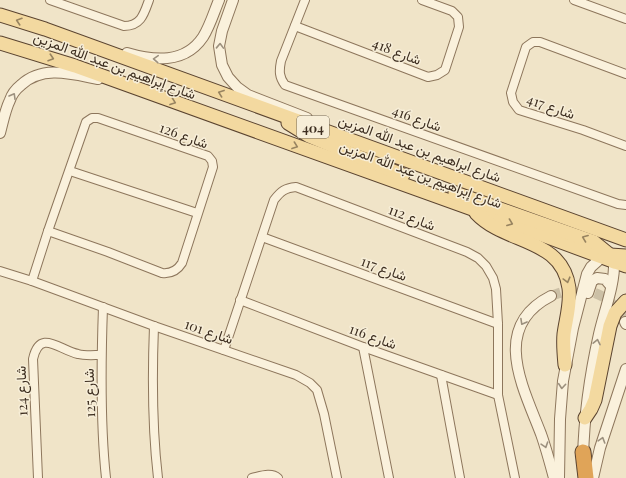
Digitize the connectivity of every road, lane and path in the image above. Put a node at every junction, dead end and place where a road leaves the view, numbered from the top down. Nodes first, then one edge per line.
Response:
1 (50, 0) edge
2 (149, 0) edge
3 (305, 0) edge
4 (422, 0) edge
5 (574, 0) edge
6 (218, 3) edge
7 (232, 5) edge
8 (0, 15) edge
9 (626, 19) edge
10 (295, 26) junction
11 (64, 37) junction
12 (0, 43) edge
13 (626, 74) edge
14 (115, 82) junction
15 (277, 113) junction
16 (1, 121) edge
17 (0, 133) edge
18 (357, 143) junction
19 (626, 146) edge
20 (70, 171) junction
21 (526, 203) junction
22 (626, 205) edge
23 (472, 209) junction
24 (197, 213) junction
25 (48, 232) junction
26 (626, 232) edge
27 (262, 237) junction
28 (626, 240) edge
29 (626, 256) edge
30 (613, 260) edge
31 (1, 271) edge
32 (32, 281) junction
33 (611, 286) junction
34 (550, 296) tunnel mouth
35 (240, 300) junction
36 (626, 301) edge
37 (103, 307) junction
38 (498, 324) junction
39 (154, 326) junction
40 (573, 328) junction
41 (363, 347) junction
42 (224, 350) junction
43 (101, 355) junction
44 (565, 364) junction
45 (626, 369) edge
46 (441, 375) junction
47 (498, 395) junction
48 (586, 418) junction
49 (583, 452) junction
50 (38, 478) edge
51 (106, 478) edge
52 (158, 478) edge
53 (252, 478) edge
54 (278, 478) edge
55 (337, 478) edge
56 (389, 478) edge
57 (460, 478) edge
58 (515, 478) edge
59 (554, 478) edge
60 (559, 478) edge
61 (583, 478) edge
62 (586, 478) edge
63 (593, 478) edge

1 - 2 street
3 - 10 street, شارع 416
4 - 10 street, شارع 418
5 - 9 street
6 - 7 street
6 -> 11 street
18 -> 7 street
11 -> 8 main road, شارع ابراهيم بن عبد الله المزين / 404
10 - 22 street, شارع 416
15 -> 11 main road, شارع ابراهيم بن عبد الله المزين / 404
12 -> 14 main road, شارع إبراهيم بن عبد الله المزين / 404
13 - 19 street, شارع 417
16 -> 14 street
14 -> 23 main road, شارع إبراهيم بن عبد الله المزين / 404
15 - 18 main road, شارع ابراهيم بن عبد الله المزين / 404
30 -> 15 main road
16 - 17 street
18 - 21 main road, شارع ابراهيم بن عبد الله المزين / 404
20 - 24 street
20 - 24 street, شارع 126
20 - 25 street, شارع 126
21 - 26 main road
21 - 28 main road, شارع ابراهيم بن عبد الله المزين / 404
23 -> 30 main road, شارع إبراهيم بن عبد الله المزين / 404
23 -> 44 main road
24 - 25 street, شارع 126
25 - 32 street, شارع 126
27 - 35 street, شارع 112
27 - 38 street, شارع 117
27 - 38 street, شارع 112
29 - 30 main road, شارع إبراهيم بن عبد الله المزين
30 - 33 street
30 - 40 street
31 - 32 street, شارع 101
32 - 37 street, شارع 101
33 - 40 street
48 -> 33 street
34 -> 59 street
35 - 41 street, شارع 116
35 - 42 street, شارع 112
36 - 48 main road
37 - 39 street, شارع 101
37 - 43 street, شارع 125
38 - 47 street, شارع 112
39 - 42 street, شارع 101
39 - 52 street
40 - 44 street
41 - 46 street, شارع 116
41 - 56 street
42 - 55 street, شارع 101
43 - 50 street, شارع 124
43 - 51 street, شارع 125
44 -> 60 street
63 -> 45 street
46 - 47 street, شارع 116
46 - 57 street
47 - 58 street, شارع 112
48 - 49 street
49 - 61 street
49 - 62 highway
53 - 54 street

